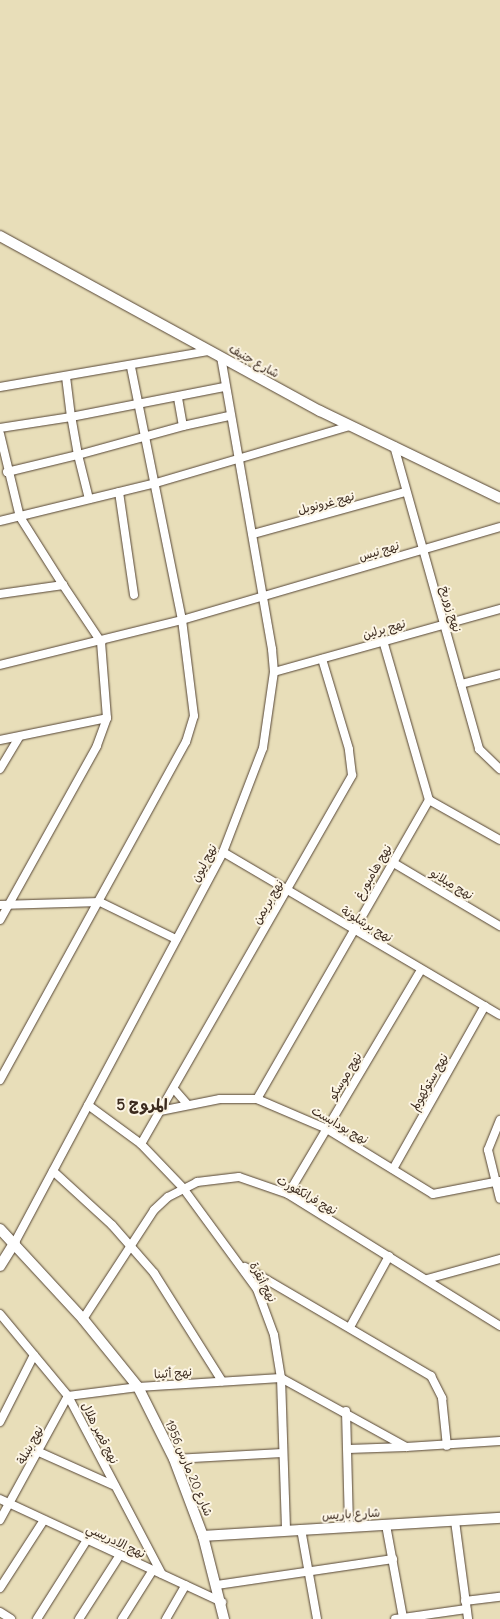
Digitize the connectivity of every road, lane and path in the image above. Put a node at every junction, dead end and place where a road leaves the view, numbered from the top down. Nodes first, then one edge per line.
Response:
1 (0, 236) edge
2 (208, 351) junction
3 (221, 357) junction
4 (131, 367) junction
5 (66, 378) junction
6 (0, 387) edge
7 (224, 388) junction
8 (178, 398) junction
9 (136, 406) junction
10 (229, 416) junction
11 (71, 417) junction
12 (183, 426) junction
13 (350, 426) junction
14 (0, 428) edge
15 (0, 434) edge
16 (142, 436) junction
17 (394, 446) junction
18 (78, 455) junction
19 (239, 459) junction
20 (7, 472) junction
21 (156, 483) junction
22 (118, 492) junction
23 (405, 492) junction
24 (500, 498) edge
25 (89, 499) junction
26 (20, 517) junction
27 (0, 521) edge
28 (500, 527) edge
29 (253, 534) junction
30 (422, 550) junction
31 (63, 585) junction
32 (0, 594) edge
33 (134, 595) dead end
34 (265, 596) junction
35 (500, 609) edge
36 (182, 620) junction
37 (444, 624) junction
38 (383, 641) junction
39 (101, 642) junction
40 (322, 659) junction
41 (0, 665) edge
42 (274, 672) junction
43 (500, 674) edge
44 (461, 684) junction
45 (106, 718) junction
46 (19, 737) junction
47 (0, 740) edge
48 (0, 769) edge
49 (500, 769) edge
50 (429, 800) junction
51 (500, 840) edge
52 (223, 852) junction
53 (392, 862) junction
54 (288, 890) junction
55 (100, 902) junction
56 (0, 905) edge
57 (9, 905) junction
58 (0, 920) edge
59 (500, 926) edge
60 (354, 929) junction
61 (176, 939) junction
62 (421, 970) junction
63 (485, 1006) junction
64 (500, 1015) edge
65 (0, 1080) edge
66 (174, 1089) junction
67 (257, 1099) junction
68 (187, 1104) junction
69 (88, 1105) junction
70 (160, 1112) junction
71 (500, 1120) edge
72 (327, 1129) junction
73 (141, 1144) junction
74 (393, 1169) junction
75 (53, 1171) junction
76 (498, 1182) edge
77 (183, 1188) junction
78 (288, 1194) junction
79 (500, 1199) edge
80 (0, 1230) edge
81 (15, 1242) junction
82 (130, 1244) junction
83 (389, 1256) junction
84 (500, 1259) edge
85 (241, 1265) junction
86 (0, 1266) edge
87 (427, 1279) junction
88 (0, 1314) edge
89 (83, 1319) junction
90 (350, 1326) junction
91 (500, 1326) edge
92 (34, 1355) junction
93 (280, 1378) junction
94 (222, 1381) junction
95 (138, 1387) junction
96 (68, 1396) junction
97 (346, 1411) junction
98 (0, 1422) edge
99 (500, 1441) edge
100 (447, 1446) junction
101 (406, 1447) junction
102 (348, 1449) junction
103 (40, 1452) junction
104 (283, 1453) junction
105 (174, 1459) junction
106 (115, 1486) junction
107 (0, 1499) edge
108 (10, 1504) junction
109 (500, 1518) edge
110 (0, 1520) edge
111 (44, 1520) junction
112 (455, 1521) junction
113 (386, 1525) junction
114 (349, 1527) junction
115 (301, 1529) junction
116 (286, 1530) junction
117 (204, 1536) junction
118 (87, 1540) junction
119 (120, 1555) junction
120 (392, 1559) junction
121 (153, 1570) junction
122 (309, 1572) junction
123 (162, 1574) junction
124 (186, 1585) junction
125 (217, 1585) junction
126 (0, 1588) edge
127 (500, 1598) edge
128 (222, 1602) junction
129 (466, 1605) junction
130 (0, 1612) edge
131 (11, 1619) edge
132 (37, 1619) edge
133 (79, 1619) edge
134 (122, 1619) edge
135 (166, 1619) edge
136 (224, 1619) edge
137 (318, 1619) edge
138 (399, 1619) edge
139 (468, 1619) edge

1 - 2 street, شارع جنيف
2 - 3 street, شارع جنيف
2 - 4 street
3 - 7 street, نهج ليون
3 - 13 street, شارع جنيف
4 - 5 street
4 - 9 street
5 - 6 street
5 - 11 street
7 - 8 street
7 - 10 street, نهج ليون
8 - 9 street
8 - 12 street
9 - 11 street
9 - 16 street
10 - 12 street
10 - 19 street, نهج ليون
11 - 14 street
11 - 18 street
12 - 16 street
13 - 17 street, شارع جنيف
13 - 19 street
15 - 20 street
16 - 18 street
16 - 21 street
17 - 23 street, نهج زوريخ
17 - 24 street, شارع جنيف
18 - 20 street
18 - 25 street
19 - 21 street
19 - 29 street, نهج ليون
20 - 26 street
21 - 22 street
21 - 36 street
22 - 25 street
22 - 33 street
23 - 29 street, نهج غرونوبل
23 - 30 street, نهج زوريخ
25 - 26 street
26 - 27 street
26 - 31 street
28 - 30 street, نهج نيس
29 - 34 street, نهج ليون
30 - 34 street, نهج نيس
30 - 37 street, نهج زوريخ
31 - 32 street
31 - 39 street
34 - 36 street, نهج نيس
34 - 42 street, نهج ليون
35 - 37 street, نهج برلين
36 - 39 street, نهج نيس
36 - 55 street
37 - 38 street, نهج برلين
37 - 44 street, نهج زوريخ
38 - 40 street, نهج برلين
38 - 50 street
39 - 41 street, نهج نيس
39 - 45 street
40 - 42 street, نهج برلين
40 - 54 street, نهج بريمن
42 - 52 street, نهج ليون
43 - 44 street
44 - 49 street, نهج زوريخ
45 - 46 street
45 - 57 street
46 - 47 street
46 - 48 street
50 - 51 street
50 - 53 street, نهج هامبورغ
52 - 54 street, نهج برشلونة
52 - 61 street, نهج ليون
53 - 59 street, نهج ميلانو
53 - 60 street, نهج هامبورغ
54 - 60 street, نهج برشلونة
54 - 66 street, نهج بريمن
55 - 57 street
55 - 61 street
55 - 65 street
56 - 57 street
57 - 58 street
60 - 62 street, نهج برشلونة
60 - 67 street, نهج هامبورغ
61 - 69 street, نهج ليون
62 - 63 street, نهج برشلونة
62 - 72 street, نهج موسكو
63 - 64 street, نهج برشلونة
63 - 74 street, نهج ستوكهولم
66 - 68 street
66 - 70 street, نهج بريمن
67 - 68 street, نهج بودابست
67 - 72 street, نهج بودابست
68 - 70 street, نهج بودابست
69 - 73 street, نهج أنقرة
69 - 75 street, نهج ليون
70 - 73 street, نهج بريمن
71 - 76 street
72 - 74 street, نهج بودابست
72 - 78 street, نهج موسكو
73 - 77 street, نهج أنقرة
74 - 76 street, نهج بودابست
75 - 81 street, نهج ليون
75 - 82 street
76 - 79 street
77 - 78 street, نهج فرانكفورت
77 - 82 street, نهج فرانكفورت
77 - 85 street, نهج أنقرة
78 - 83 street, نهج فرانكفورت
80 - 81 street, شارع 20 مارس 1956
81 - 86 street
81 - 89 street, شارع 20 مارس 1956
82 - 89 street, نهج فرانكفورت
82 - 94 street
83 - 87 street, نهج فرانكفورت
83 - 90 street
84 - 87 street
85 - 90 street
85 - 93 street, نهج أنقرة
87 - 91 street, نهج فرانكفورت
88 - 92 street, نهج قصر هلال
89 - 95 street, شارع 20 مارس 1956
90 - 100 street
92 - 96 street, نهج قصر هلال
92 - 98 street
93 - 94 street, نهج أثينا
93 - 97 street
93 - 104 street, نهج أنقرة
94 - 95 street, نهج أثينا
95 - 96 street, نهج أثينا
95 - 105 street, شارع 20 مارس 1956
96 - 103 street, نهج بنبلة
96 - 106 street, نهج قصر هلال
97 - 101 street
97 - 102 street
99 - 100 street
100 - 101 street
101 - 102 street
102 - 114 street
103 - 106 street
103 - 108 street, نهج بنبلة
104 - 105 street
104 - 116 street, نهج أنقرة
105 - 117 street, شارع 20 مارس 1956
106 - 123 street, نهج قصر هلال
107 - 108 street, نهج الادريسي
108 - 110 street, نهج بنبلة
108 - 111 street, نهج الادريسي
109 - 112 street, شارع باريس
111 - 118 street, نهج الادريسي
111 - 126 street
112 - 113 street, شارع باريس
112 - 129 street
113 - 114 street, شارع باريس
113 - 120 street
114 - 115 street, شارع باريس
115 - 116 street, شارع باريس
115 - 122 street
116 - 117 street, شارع باريس
117 - 125 street, شارع 20 مارس 1956
118 - 119 street, نهج الادريسي
118 - 132 street
119 - 121 street, نهج الادريسي
119 - 133 street
120 - 122 street
120 - 138 street
121 - 123 street, نهج الادريسي
121 - 134 street
122 - 125 street
122 - 137 street
123 - 124 street, نهج الادريسي
124 - 128 street, نهج الادريسي
124 - 135 street
125 - 128 street, شارع 20 مارس 1956
127 - 129 street
128 - 136 street, شارع 20 مارس 1956
129 - 138 street
129 - 139 street
130 - 131 street

